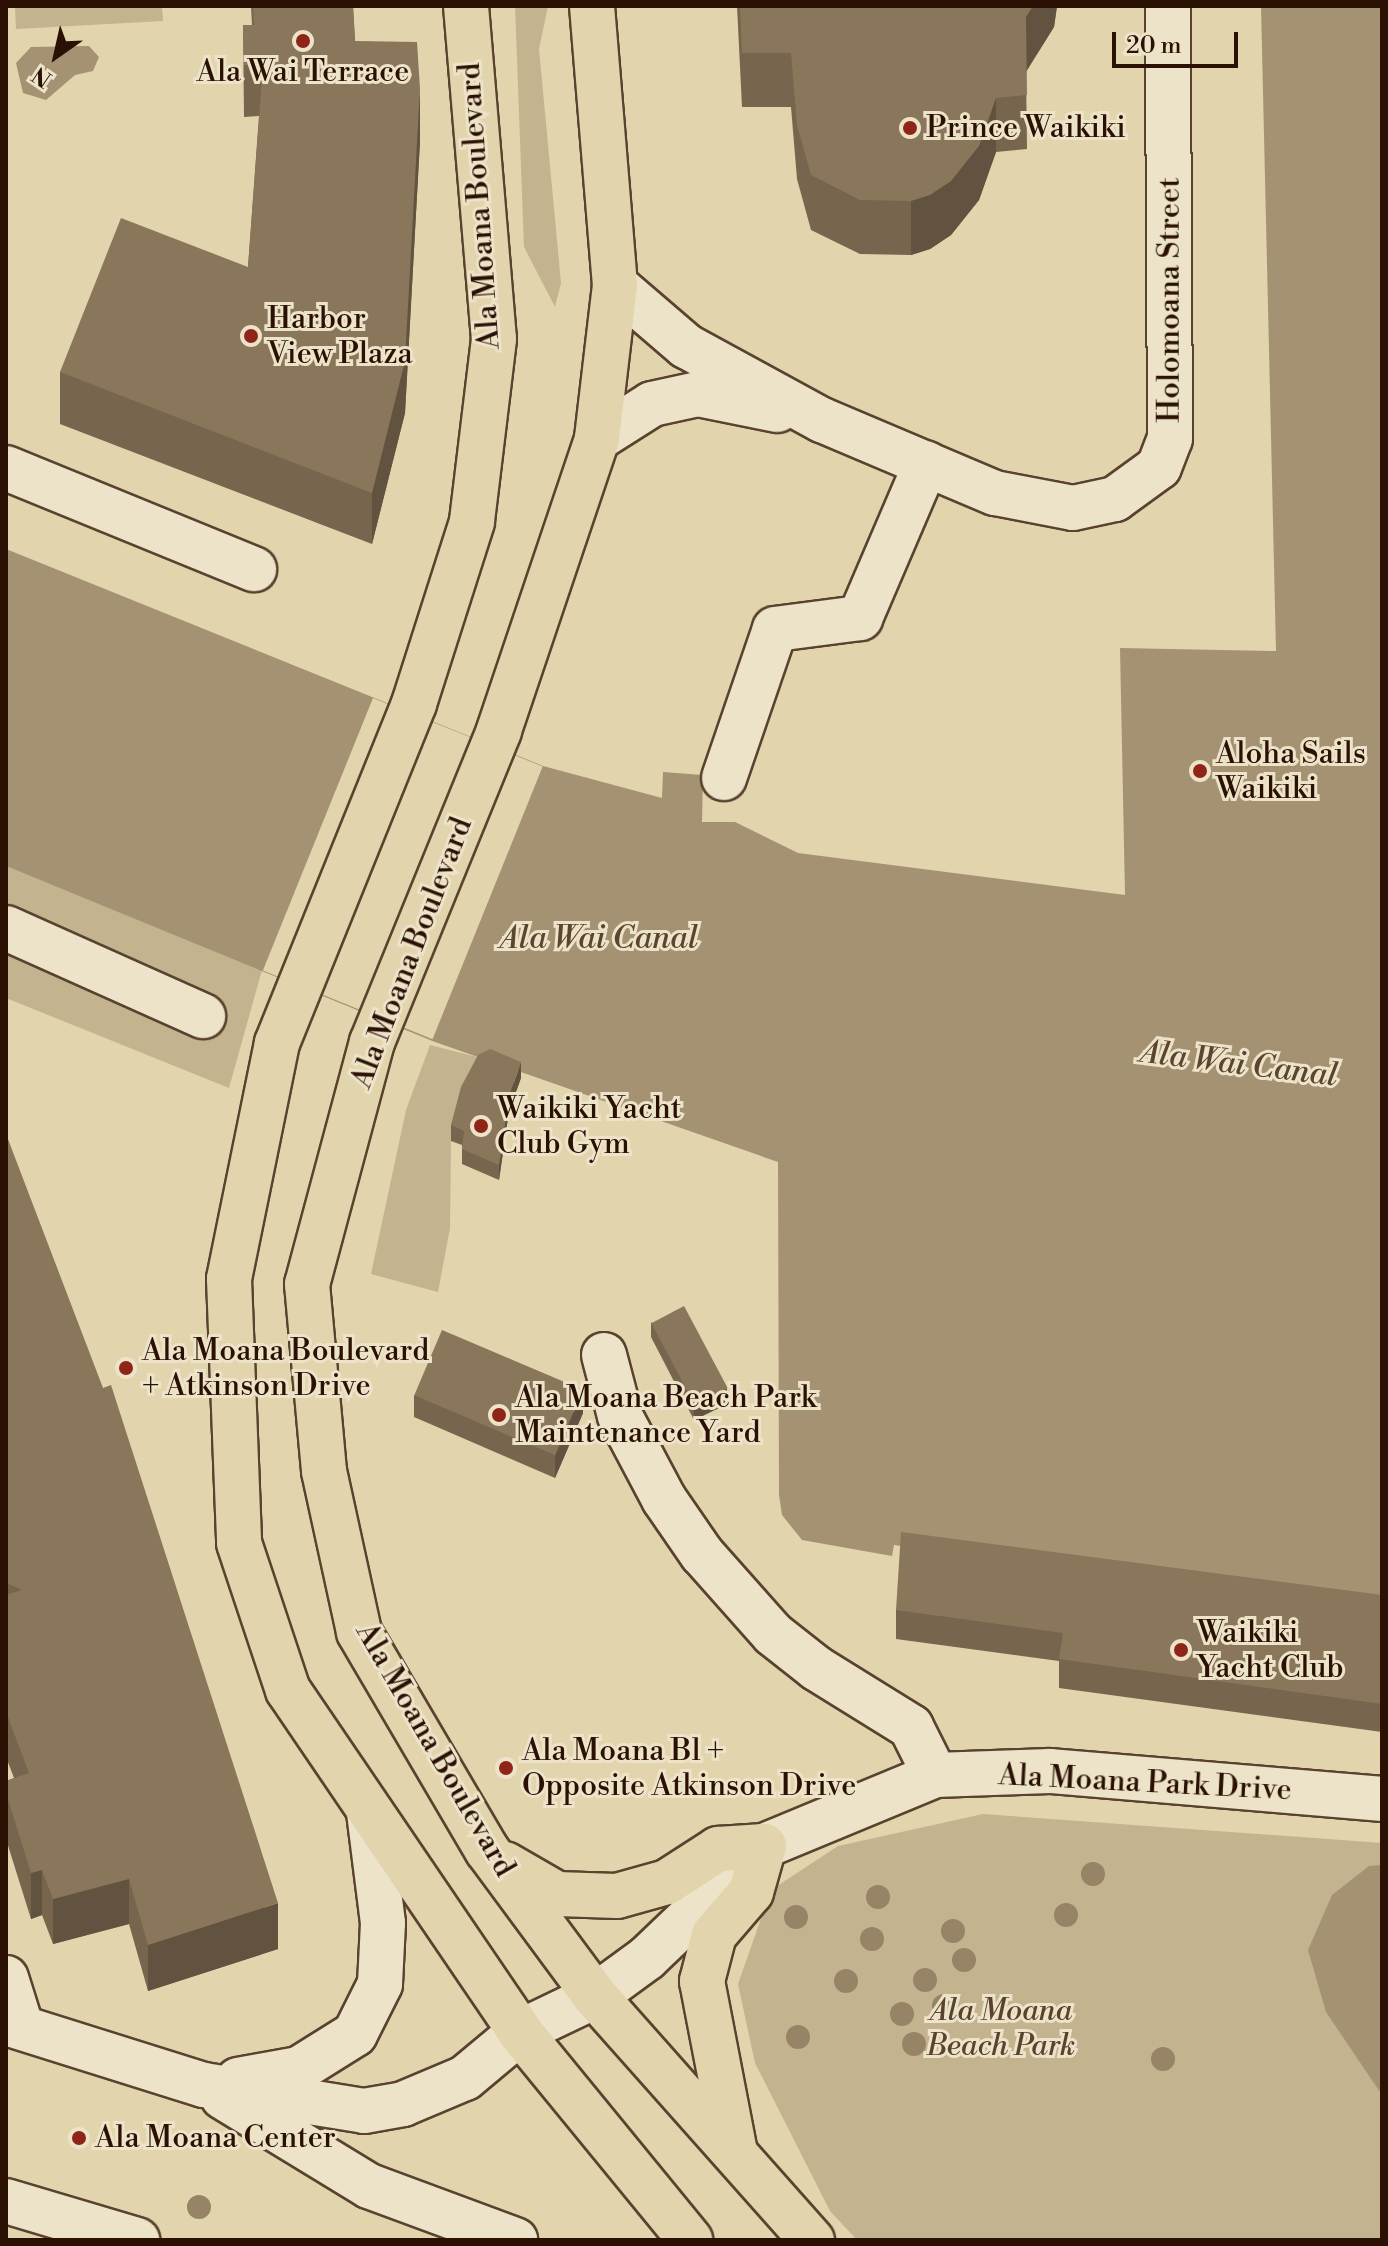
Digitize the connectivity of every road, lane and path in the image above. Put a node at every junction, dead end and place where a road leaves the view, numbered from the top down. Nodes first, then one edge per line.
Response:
1 (466, 6) edge
2 (592, 6) edge
3 (1168, 6) edge
4 (615, 285) junction
5 (822, 420) junction
6 (597, 439) junction
7 (926, 464) junction
8 (6, 468) edge
9 (254, 569) dead end
10 (724, 778) dead end
11 (6, 928) edge
12 (203, 1016) dead end
13 (604, 1355) dead end
14 (935, 1775) junction
15 (1382, 1799) edge
16 (369, 1812) junction
17 (764, 1846) junction
18 (487, 1850) junction
19 (6, 1978) edge
20 (595, 1996) junction
21 (13, 2025) edge
22 (520, 2032) junction
23 (204, 2085) junction
24 (735, 2153) junction
25 (6, 2201) edge
26 (422, 2227) edge
27 (137, 2240) edge
28 (515, 2240) edge
29 (690, 2240) edge
30 (812, 2240) edge

1 - 16 main road, Ala Moana Boulevard
2 - 4 main road, Ala Moana Boulevard
3 - 7 street, Holomoana Street
4 - 5 street, Holomoana Street
4 - 6 main road, Ala Moana Boulevard
5 - 6 street, Holomoana Street
5 - 7 street, Holomoana Street
6 - 18 main road, Ala Moana Boulevard
7 - 10 street
8 - 9 street
11 - 12 street
13 - 14 street
14 - 15 street, Ala Moana Park Drive
14 - 17 street, Ala Moana Park Drive
16 - 22 main road, Ala Moana Boulevard
16 - 23 street
17 - 18 main road
17 - 20 street, Ala Moana Park Drive
17 - 24 main road
18 - 20 main road, Ala Moana Boulevard
19 - 21 street
20 - 22 street, Ala Moana Park Drive
20 - 24 main road, Ala Moana Boulevard
21 - 23 street
22 - 23 street, Ala Moana Park Drive
22 - 29 main road, Ala Moana Boulevard
23 - 26 street
24 - 30 main road, Ala Moana Boulevard
25 - 27 street
26 - 28 street

